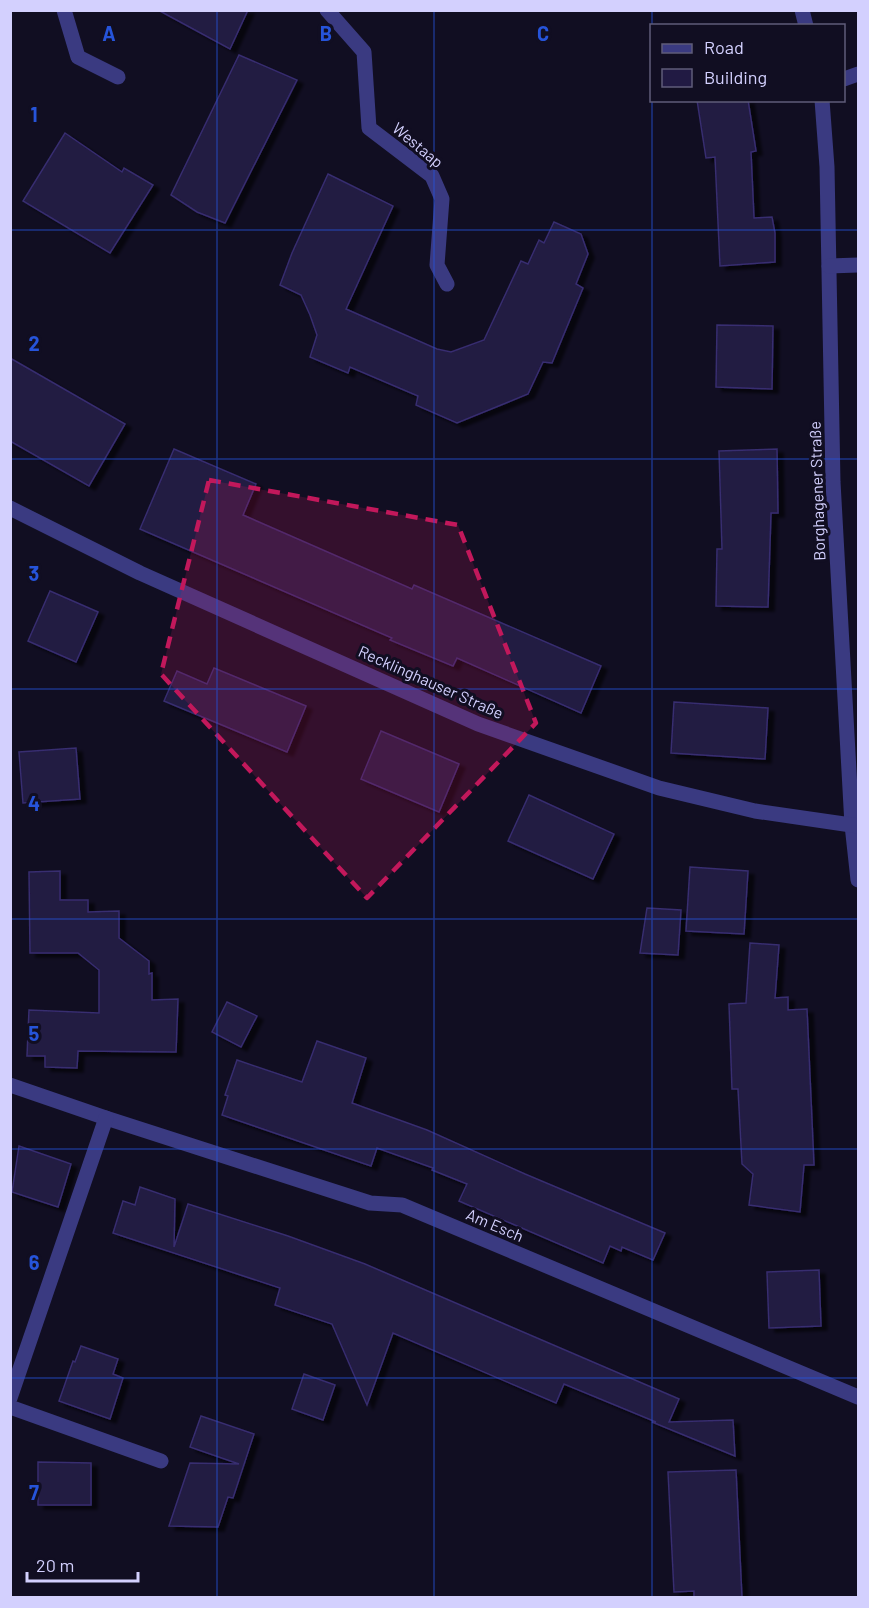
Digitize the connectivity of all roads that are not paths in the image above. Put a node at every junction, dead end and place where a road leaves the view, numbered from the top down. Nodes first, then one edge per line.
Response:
1 (64, 10) edge
2 (327, 10) edge
3 (118, 77) dead end
4 (822, 102) edge
5 (858, 265) edge
6 (830, 266) junction
7 (447, 284) dead end
8 (10, 508) edge
9 (855, 825) edge
10 (858, 880) edge
11 (10, 1085) edge
12 (106, 1118) junction
13 (858, 1397) edge
14 (10, 1398) edge
15 (10, 1407) edge
16 (161, 1461) dead end

1 - 3 street
2 - 7 street, Westaap
4 - 6 street, Borghagener Straße
5 - 6 street
6 - 9 street, Borghagener Straße
8 - 9 street, Recklinghauser Straße
9 - 10 street, Borghagener Straße
11 - 12 street, Am Esch
12 - 13 street, Am Esch
12 - 14 street
15 - 16 street

